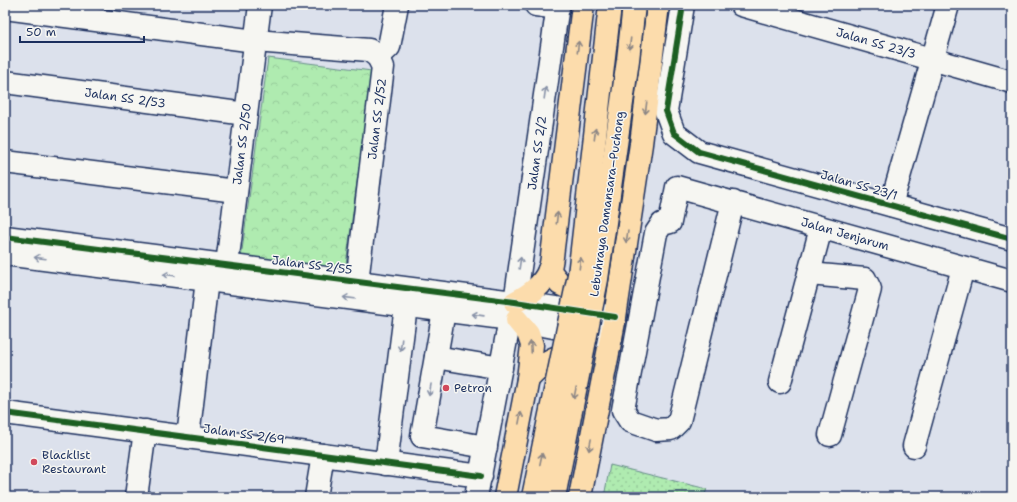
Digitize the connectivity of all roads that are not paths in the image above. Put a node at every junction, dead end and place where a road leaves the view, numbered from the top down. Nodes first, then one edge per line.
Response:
1 (260, 5) edge
2 (397, 5) edge
3 (536, 5) edge
4 (583, 5) edge
5 (610, 5) edge
6 (634, 5) edge
7 (658, 5) edge
8 (683, 5) edge
9 (741, 5) edge
10 (948, 5) edge
11 (558, 7) edge
12 (5, 8) edge
13 (255, 41) junction
14 (378, 57) junction
15 (932, 59) junction
16 (5, 82) edge
17 (1012, 82) edge
18 (246, 114) junction
19 (5, 162) edge
20 (236, 191) junction
21 (733, 202) junction
22 (891, 205) junction
23 (821, 228) junction
24 (5, 237) edge
25 (1012, 239) edge
26 (5, 254) edge
27 (964, 268) junction
28 (549, 270) junction
29 (621, 274) junction
30 (809, 274) junction
31 (219, 276) junction
32 (1012, 281) edge
33 (358, 282) junction
34 (406, 306) junction
35 (444, 311) junction
36 (514, 314) junction
37 (615, 316) junction
38 (611, 338) junction
39 (436, 357) junction
40 (501, 368) junction
41 (528, 379) junction
42 (603, 380) junction
43 (780, 382) dead end
44 (5, 413) edge
45 (145, 431) junction
46 (830, 434) dead end
47 (188, 437) junction
48 (914, 446) dead end
49 (486, 447) junction
50 (323, 455) junction
51 (386, 464) junction
52 (478, 487) edge
53 (136, 497) edge
54 (316, 497) edge
55 (505, 497) edge
56 (533, 497) edge
57 (554, 497) edge
58 (580, 497) edge

1 - 13 street, Jalan SS 2/50
2 - 14 street
3 - 11 street
28 -> 4 highway
56 -> 5 highway, Lebuhraya Damansara–Puchong, bridge
6 -> 57 highway, Lebuhraya Damansara–Puchong, bridge
7 -> 29 highway
8 - 22 street, Jalan SS 23/1
9 - 15 street, Jalan SS 23/3
10 - 15 street
36 -> 11 street, Jalan SS 2/2
12 - 13 street
13 - 14 street
13 - 18 street, Jalan SS 2/50
14 - 33 street, Jalan SS 2/52
15 - 17 street, Jalan SS 23/3
15 - 22 street
16 - 18 street, Jalan SS 2/53
18 - 20 street, Jalan SS 2/50
19 - 20 street
20 - 31 street, Jalan SS 2/50
21 - 21 street, Jalan Jenjarum
21 - 23 street, Jalan Jenjarum
22 - 25 street, Jalan SS 23/1
23 - 27 street, Jalan Jenjarum
23 - 30 street
24 - 31 street, Jalan SS 2/55
31 -> 26 street, Jalan SS 2/55
27 - 32 street, Jalan Jenjarum
27 - 48 street
28 - 29 highway
28 - 36 highway
29 - 37 highway
30 - 43 street
30 - 46 street
31 - 33 street, Jalan SS 2/55
34 -> 31 street, Jalan SS 2/55
31 - 47 street, Jalan SS 2/50
33 - 36 street, Jalan SS 2/55
34 - 35 street, Jalan SS 2/55
34 -> 51 street
36 -> 35 street, Jalan SS 2/55
35 - 39 street
36 - 37 street, Jalan SS 2/55
36 - 38 street, Jalan SS 2/55
36 - 40 street, Jalan SS 2/2
41 -> 36 highway
37 - 38 highway
38 - 42 highway
39 - 40 street
39 -> 49 street
40 - 49 street, Jalan SS 2/2
41 - 42 highway
55 -> 41 highway
42 -> 58 highway
44 - 45 street, Jalan SS 2/69
45 - 47 street, Jalan SS 2/69
45 - 53 street
47 - 50 street, Jalan SS 2/69
49 - 52 street, Jalan SS 2/2
50 - 51 street, Jalan SS 2/69
50 - 54 street
51 - 52 street, Jalan SS 2/69

